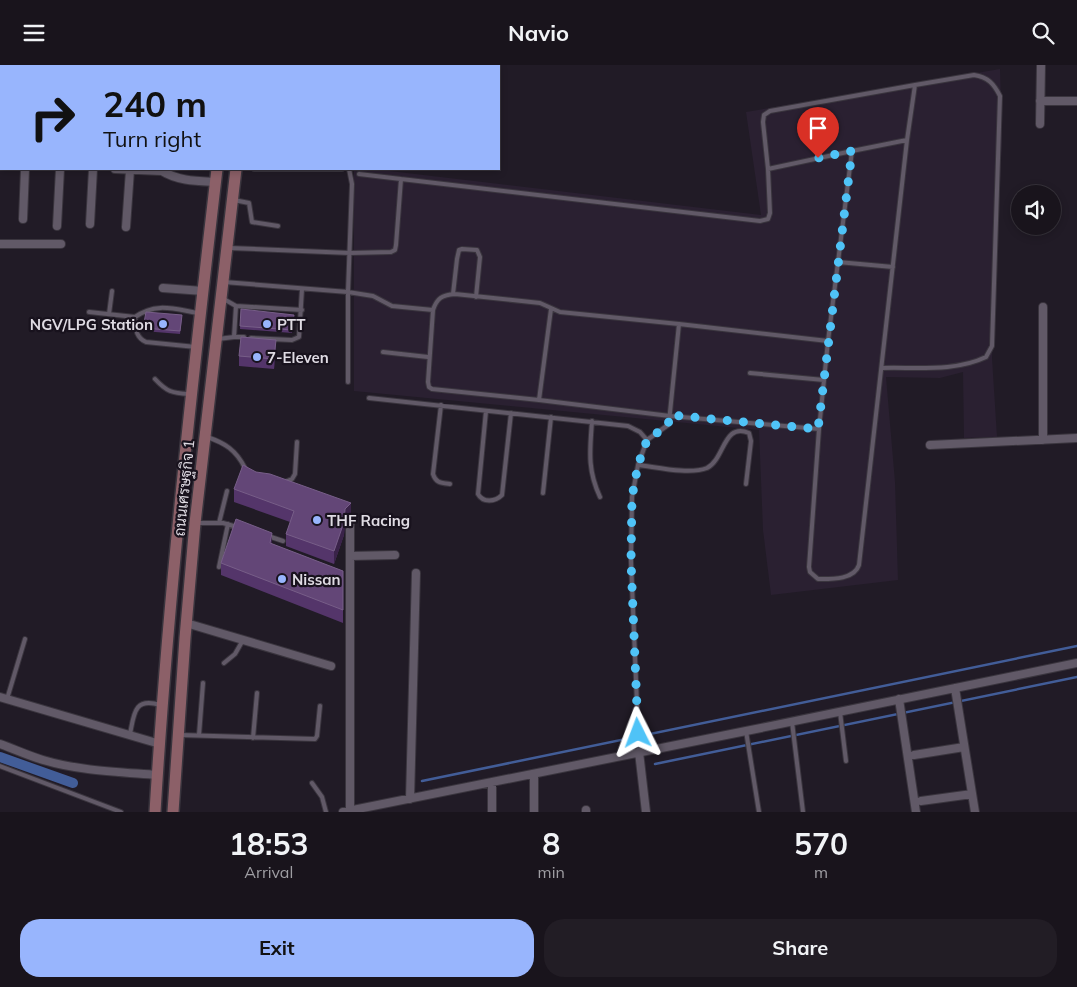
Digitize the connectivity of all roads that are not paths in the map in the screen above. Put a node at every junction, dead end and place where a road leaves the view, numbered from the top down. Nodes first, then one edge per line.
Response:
1 (1041, 65) edge
2 (915, 85) junction
3 (1040, 101) junction
4 (1077, 101) edge
5 (1040, 125) dead end
6 (907, 140) junction
7 (852, 151) junction
8 (768, 169) junction
9 (25, 170) edge
10 (60, 170) edge
11 (92, 170) edge
12 (130, 170) edge
13 (166, 170) edge
14 (217, 170) edge
15 (236, 170) edge
16 (349, 170) edge
17 (359, 174) dead end
18 (401, 179) junction
19 (216, 182) junction
20 (232, 199) junction
21 (23, 219) dead end
22 (90, 224) dead end
23 (57, 225) dead end
24 (278, 226) dead end
25 (126, 227) dead end
26 (0, 244) edge
27 (61, 244) dead end
28 (226, 248) junction
29 (350, 253) junction
30 (838, 262) junction
31 (893, 267) junction
32 (222, 282) junction
33 (163, 288) dead end
34 (302, 289) junction
35 (112, 291) dead end
36 (203, 291) junction
37 (348, 293) junction
38 (453, 294) junction
39 (220, 297) junction
40 (476, 297) junction
41 (236, 306) junction
42 (1043, 307) dead end
43 (551, 309) junction
44 (302, 310) junction
45 (433, 310) junction
46 (90, 312) dead end
47 (200, 313) junction
48 (108, 314) junction
49 (135, 317) junction
50 (679, 324) junction
51 (234, 337) junction
52 (216, 340) junction
53 (828, 341) junction
54 (196, 347) junction
55 (383, 352) dead end
56 (428, 357) junction
57 (882, 368) junction
58 (750, 373) dead end
59 (155, 379) dead end
60 (824, 380) junction
61 (348, 382) dead end
62 (192, 395) junction
63 (369, 397) dead end
64 (539, 400) junction
65 (441, 405) junction
66 (486, 411) junction
67 (511, 413) junction
68 (670, 415) junction
69 (551, 417) junction
70 (592, 421) junction
71 (818, 429) junction
72 (205, 437) junction
73 (1077, 438) edge
74 (1043, 439) junction
75 (647, 440) junction
76 (297, 442) dead end
77 (930, 445) dead end
78 (638, 465) junction
79 (249, 475) edge
80 (280, 483) edge
81 (450, 484) dead end
82 (746, 484) dead end
83 (227, 491) dead end
84 (543, 493) dead end
85 (600, 497) dead end
86 (195, 523) junction
87 (219, 523) junction
88 (228, 524) junction
89 (350, 524) dead end
90 (247, 529) edge
91 (265, 535) edge
92 (284, 541) edge
93 (395, 555) dead end
94 (350, 556) junction
95 (219, 567) edge
96 (416, 573) dead end
97 (186, 623) junction
98 (168, 637) junction
99 (184, 638) junction
100 (25, 639) dead end
101 (243, 640) junction
102 (224, 663) dead end
103 (1077, 663) edge
104 (331, 666) dead end
105 (203, 683) dead end
106 (955, 688) junction
107 (257, 693) dead end
108 (3, 698) edge
109 (899, 699) junction
110 (162, 705) junction
111 (320, 706) dead end
112 (840, 712) junction
113 (792, 722) junction
114 (746, 731) junction
115 (130, 735) junction
116 (178, 735) junction
117 (199, 735) junction
118 (253, 739) junction
119 (0, 744) edge
120 (160, 744) junction
121 (964, 747) junction
122 (639, 752) junction
123 (914, 755) dead end
124 (846, 761) dead end
125 (0, 766) edge
126 (534, 774) junction
127 (157, 775) junction
128 (492, 782) junction
129 (312, 783) dead end
130 (972, 794) junction
131 (410, 799) junction
132 (921, 801) dead end
133 (346, 811) edge
134 (122, 812) edge
135 (155, 812) edge
136 (173, 812) edge
137 (326, 812) edge
138 (492, 812) edge
139 (534, 812) edge
140 (646, 812) edge
141 (759, 812) edge
142 (803, 812) edge
143 (916, 812) edge
144 (975, 812) edge

1 - 3 street
2 - 6 lane
2 - 8 lane
2 - 57 lane
3 - 4 street
3 - 5 street
6 - 7 lane
6 - 31 lane
7 - 8 lane
7 - 30 lane
8 - 18 lane
9 - 21 street
10 - 23 street
11 - 22 street
12 - 13 street
12 - 25 street
13 - 19 street
14 - 19 main road, ถนนเศรษฐกิจ 1
15 - 20 main road, ถนนเศรษฐกิจ 1
16 - 29 lane
17 - 18 lane
18 - 29 lane
19 - 36 main road, ถนนเศรษฐกิจ 1
20 - 24 lane
20 - 28 main road, ถนนเศรษฐกิจ 1
26 - 27 street
28 - 29 lane
28 - 32 main road, ถนนเศรษฐกิจ 1
29 - 37 lane
30 - 31 lane
30 - 53 lane
31 - 57 lane
32 - 34 lane
32 - 39 main road, ถนนเศรษฐกิจ 1
33 - 36 street
34 - 37 lane
34 - 44 lane
35 - 48 lane
36 - 47 main road, ถนนเศรษฐกิจ 1
37 - 45 lane
37 - 61 lane
38 - 40 lane
38 - 40 lane
38 - 45 lane
39 - 41 lane
39 - 52 main road, ถนนเศรษฐกิจ 1
40 - 43 lane
41 - 44 lane
41 - 51 lane
42 - 74 street
43 - 50 lane
43 - 64 lane
44 - 51 lane
45 - 56 lane
46 - 48 lane
47 - 49 lane
47 - 54 main road, ถนนเศรษฐกิจ 1
48 - 49 lane
49 - 54 lane
50 - 53 lane
50 - 68 lane
51 - 52 lane
52 - 72 main road, ถนนเศรษฐกิจ 1
53 - 60 lane
54 - 62 main road, ถนนเศรษฐกิจ 1
55 - 56 lane
56 - 64 lane
57 - 71 lane
58 - 60 lane
59 - 62 lane
60 - 71 lane
62 - 98 main road, ถนนเศรษฐกิจ 1
63 - 65 lane
64 - 68 lane
65 - 66 lane
65 - 81 lane
66 - 67 lane
66 - 67 lane
67 - 69 lane
68 - 71 lane
68 - 75 lane
69 - 70 lane
69 - 84 lane
70 - 75 lane
70 - 85 lane
72 - 79 lane
72 - 86 main road, ถนนเศรษฐกิจ 1
73 - 74 street
74 - 77 street
75 - 78 lane
76 - 80 lane
78 - 82 lane
78 - 122 lane
83 - 87 lane
86 - 87 lane
86 - 97 main road, ถนนเศรษฐกิจ 1
87 - 88 lane
88 - 90 lane
88 - 95 lane
89 - 94 street
91 - 92 lane
93 - 94 street
94 - 133 street
96 - 131 street
97 - 99 main road, ถนนเศรษฐกิจ 1
97 - 101 street
98 - 99 main road
98 - 110 main road, ถนนเศรษฐกิจ 1
99 - 116 main road, ถนนเศรษฐกิจ 1
100 - 108 lane
101 - 102 lane
101 - 104 street
103 - 106 street
105 - 117 lane
106 - 109 street
106 - 121 street
107 - 118 lane
108 - 115 street
109 - 112 street
109 - 143 street
110 - 115 lane
110 - 120 main road, ถนนเศรษฐกิจ 1
111 - 118 lane
112 - 113 street
112 - 124 lane
113 - 114 street
113 - 142 lane
114 - 122 street
114 - 141 lane
115 - 120 street
116 - 117 lane
116 - 136 main road, ถนนเศรษฐกิจ 1
117 - 118 lane
119 - 127 street
120 - 127 main road, ถนนเศรษฐกิจ 1
121 - 123 street
121 - 130 street
122 - 126 street
122 - 140 street
125 - 134 lane
126 - 128 street
126 - 139 street
127 - 135 main road, ถนนเศรษฐกิจ 1
128 - 131 street
128 - 138 street
129 - 137 lane
130 - 132 street
130 - 144 street
131 - 133 street

